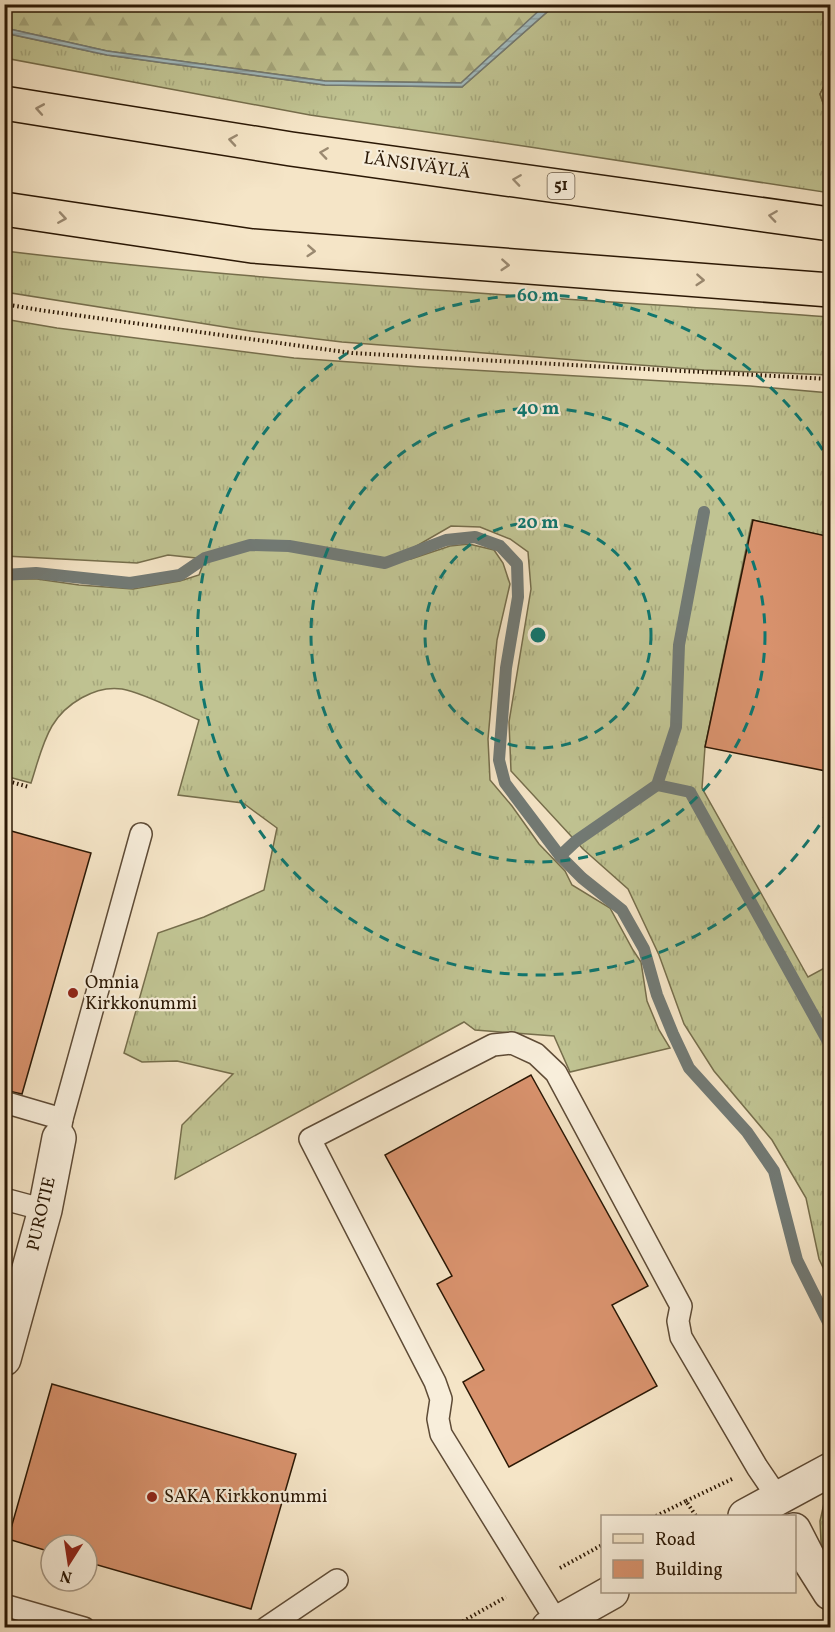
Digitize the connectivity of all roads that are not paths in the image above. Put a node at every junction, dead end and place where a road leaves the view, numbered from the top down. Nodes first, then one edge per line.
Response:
1 (4, 103) edge
2 (4, 209) edge
3 (831, 224) edge
4 (831, 290) edge
5 (141, 834) dead end
6 (4, 1102) edge
7 (61, 1129) junction
8 (4, 1199) edge
9 (45, 1210) junction
10 (4, 1359) edge
11 (831, 1470) edge
12 (783, 1507) edge
13 (750, 1515) edge
14 (796, 1532) edge
15 (337, 1580) dead end
16 (610, 1593) edge
17 (831, 1593) edge
18 (4, 1605) edge
19 (553, 1625) edge
20 (84, 1628) edge
21 (266, 1628) edge

3 -> 1 main road, LÄNSIVÄYLÄ / 51
2 -> 4 main road
5 - 7 lane
6 - 7 lane
7 - 9 street, PUROTIE
8 - 9 lane
9 - 10 street, PUROTIE
11 - 12 street
12 - 13 street
12 - 19 lane
14 - 17 street
15 - 21 lane
16 - 19 street
18 - 20 lane

